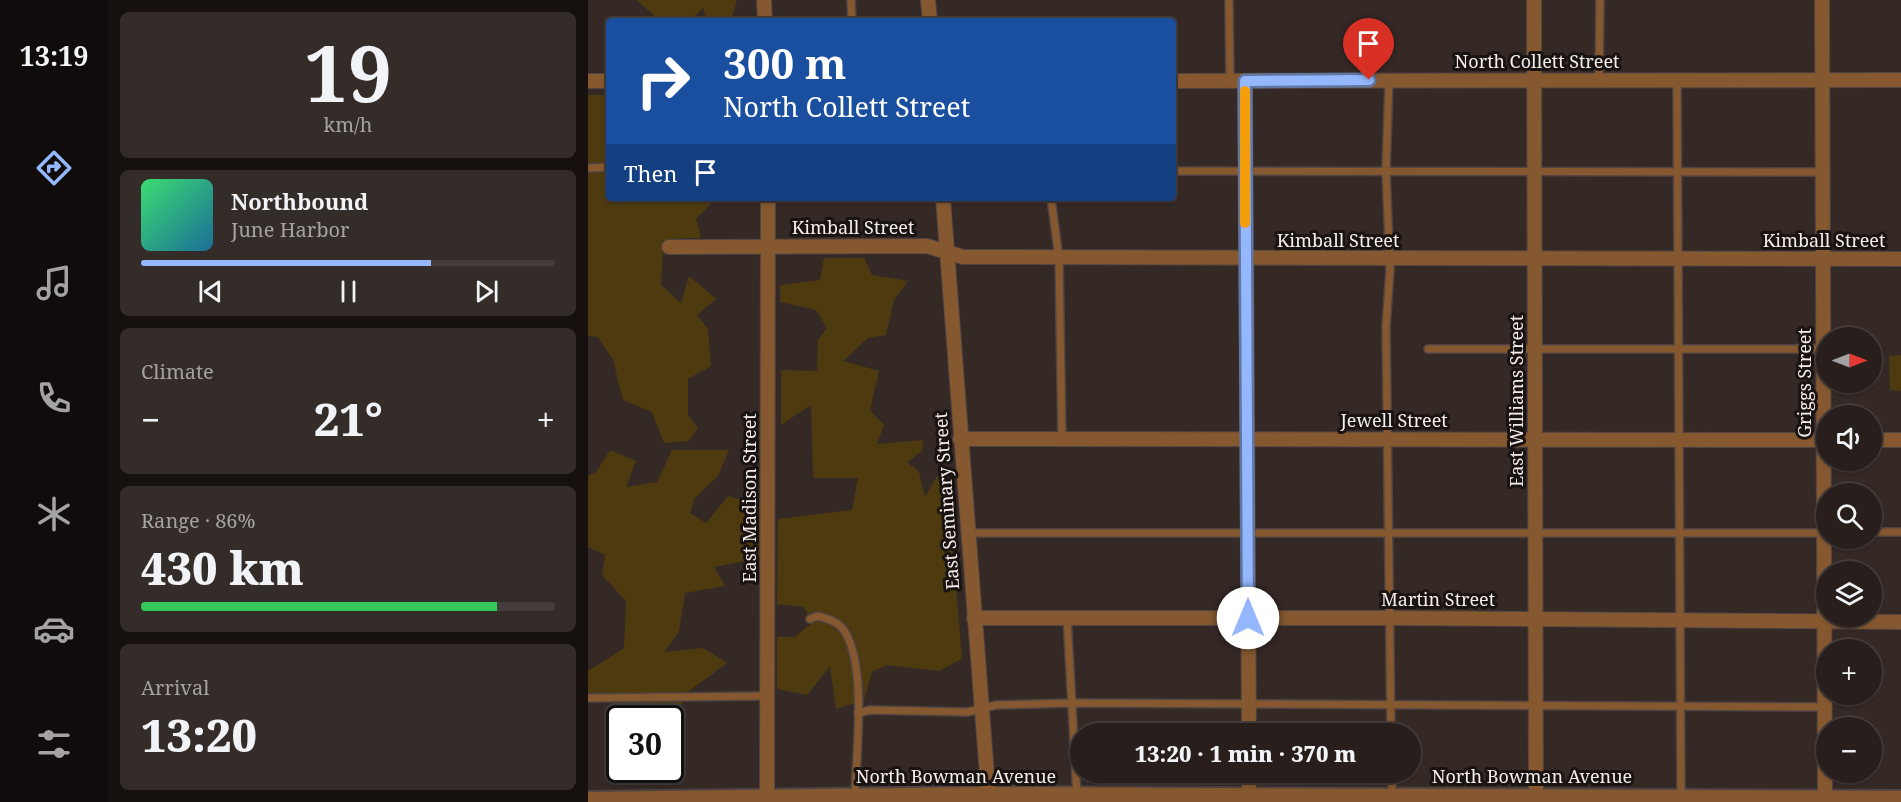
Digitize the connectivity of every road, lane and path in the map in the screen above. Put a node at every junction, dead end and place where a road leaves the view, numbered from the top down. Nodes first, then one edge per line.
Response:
1 (764, 0) edge
2 (851, 0) edge
3 (928, 0) edge
4 (1229, 0) edge
5 (1534, 0) edge
6 (1600, 0) edge
7 (1822, 0) edge
8 (765, 18) edge
9 (852, 18) edge
10 (930, 18) edge
11 (1389, 80) junction
12 (1533, 80) junction
13 (1599, 80) junction
14 (1821, 80) junction
15 (1901, 80) edge
16 (588, 81) edge
17 (606, 81) edge
18 (1176, 81) edge
19 (1237, 81) junction
20 (1677, 81) junction
21 (606, 167) edge
22 (588, 168) edge
23 (1245, 170) junction
24 (1176, 171) edge
25 (1386, 171) junction
26 (1678, 171) junction
27 (1533, 172) junction
28 (1822, 172) junction
29 (768, 201) edge
30 (943, 201) edge
31 (1052, 201) edge
32 (669, 247) dead end
33 (769, 247) junction
34 (947, 252) junction
35 (1059, 258) junction
36 (1246, 259) junction
37 (1390, 259) junction
38 (1534, 259) junction
39 (1677, 259) junction
40 (1822, 259) junction
41 (1901, 259) edge
42 (1823, 327) edge
43 (1428, 349) dead end
44 (1534, 349) junction
45 (1679, 349) junction
46 (1816, 349) edge
47 (1390, 438) junction
48 (960, 439) junction
49 (1062, 440) junction
50 (1535, 440) junction
51 (1679, 440) junction
52 (1816, 440) edge
53 (1882, 440) edge
54 (1901, 440) edge
55 (1247, 441) junction
56 (1248, 531) junction
57 (1535, 532) junction
58 (1679, 532) junction
59 (1816, 532) edge
60 (1882, 532) edge
61 (1901, 532) edge
62 (967, 533) junction
63 (1390, 534) junction
64 (1067, 617) junction
65 (974, 618) junction
66 (1248, 618) junction
67 (1391, 618) junction
68 (810, 619) dead end
69 (1535, 619) junction
70 (1680, 620) junction
71 (1816, 621) edge
72 (1882, 622) edge
73 (1901, 622) edge
74 (1824, 627) edge
75 (767, 696) junction
76 (588, 698) edge
77 (1072, 704) junction
78 (1249, 706) junction
79 (1391, 706) junction
80 (1536, 707) junction
81 (1825, 707) junction
82 (1680, 708) junction
83 (981, 710) junction
84 (858, 713) junction
85 (1249, 723) edge
86 (1391, 723) edge
87 (1249, 783) edge
88 (1392, 783) edge
89 (1077, 796) junction
90 (1249, 796) junction
91 (768, 797) junction
92 (855, 797) junction
93 (988, 799) edge
94 (1681, 799) edge
95 (1901, 799) edge
96 (588, 800) edge
97 (687, 800) edge
98 (1392, 800) edge
99 (1536, 800) edge
100 (1825, 800) edge

1 - 8 street
2 - 9 lane
3 - 10 street
4 - 19 lane
5 - 12 street, East Williams Street
6 - 13 lane
7 - 14 street, Griggs Street
11 - 12 street, North Collett Street
11 - 19 street, North Collett Street
11 - 25 lane
12 - 13 street, North Collett Street
12 - 27 street, East Williams Street
13 - 20 street, North Collett Street
14 - 15 street, North Collett Street
14 - 20 street, North Collett Street
14 - 28 street, Griggs Street
16 - 17 street
18 - 19 street, North Collett Street
19 - 23 street
20 - 26 lane
21 - 22 lane
23 - 24 lane
23 - 25 lane
23 - 36 street
25 - 27 lane
25 - 37 lane
26 - 27 lane
26 - 28 lane
26 - 39 lane
27 - 38 street, East Williams Street
28 - 40 street, Griggs Street
29 - 33 street, East Madison Street
30 - 34 street, East Seminary Street
31 - 35 lane
32 - 33 street, Kimball Street
33 - 34 street, Kimball Street
33 - 75 street, East Madison Street
34 - 35 street, Kimball Street
34 - 48 street, East Seminary Street
35 - 36 street, Kimball Street
35 - 49 lane
36 - 37 street, Kimball Street
36 - 55 street
37 - 38 street, Kimball Street
37 - 47 lane
38 - 39 street, Kimball Street
38 - 44 street, East Williams Street
39 - 40 street, Kimball Street
39 - 45 lane
40 - 41 street, Kimball Street
40 - 42 street, Griggs Street
43 - 44 lane
44 - 45 lane
44 - 50 street, East Williams Street
45 - 46 lane
45 - 51 lane
47 - 50 street, Jewell Street
47 - 55 street, Jewell Street
47 - 63 lane
48 - 49 street, Jewell Street
48 - 62 street, East Seminary Street
49 - 55 street, Jewell Street
50 - 51 street, Jewell Street
50 - 57 street, East Williams Street
51 - 52 street, Jewell Street
51 - 58 lane
53 - 54 street
55 - 56 street
56 - 62 lane
56 - 63 lane
56 - 66 street
57 - 58 lane
57 - 63 lane
57 - 69 street, East Williams Street
58 - 59 lane
58 - 70 lane
60 - 61 lane
62 - 65 street, East Seminary Street
63 - 67 lane
64 - 65 street, Martin Street
64 - 66 street, Martin Street
64 - 77 lane
65 - 83 street, East Seminary Street
66 - 67 street, Martin Street
66 - 78 street
67 - 69 street, Martin Street
67 - 79 lane
68 - 84 lane
69 - 70 street, Martin Street
69 - 80 street, East Williams Street
70 - 71 street, Martin Street
70 - 82 lane
72 - 73 street, Martin Street
74 - 81 street, Griggs Street
75 - 76 lane
75 - 91 street, East Madison Street
77 - 78 lane
77 - 83 lane
77 - 89 lane
78 - 79 lane
78 - 85 street
79 - 80 lane
79 - 86 lane
80 - 82 lane
80 - 99 street, East Williams Street
81 - 82 lane
81 - 100 street, Griggs Street
82 - 94 lane
83 - 84 lane
83 - 93 street, East Seminary Street
84 - 92 lane
87 - 90 street
88 - 98 lane
89 - 90 street, North Bowman Avenue
89 - 93 street, North Bowman Avenue
90 - 98 street, North Bowman Avenue
91 - 92 street, North Bowman Avenue
91 - 97 street, North Bowman Avenue
92 - 93 street, North Bowman Avenue
94 - 99 street, North Bowman Avenue
94 - 100 street, North Bowman Avenue
95 - 100 street, North Bowman Avenue
96 - 97 street, North Bowman Avenue
98 - 99 street, North Bowman Avenue

